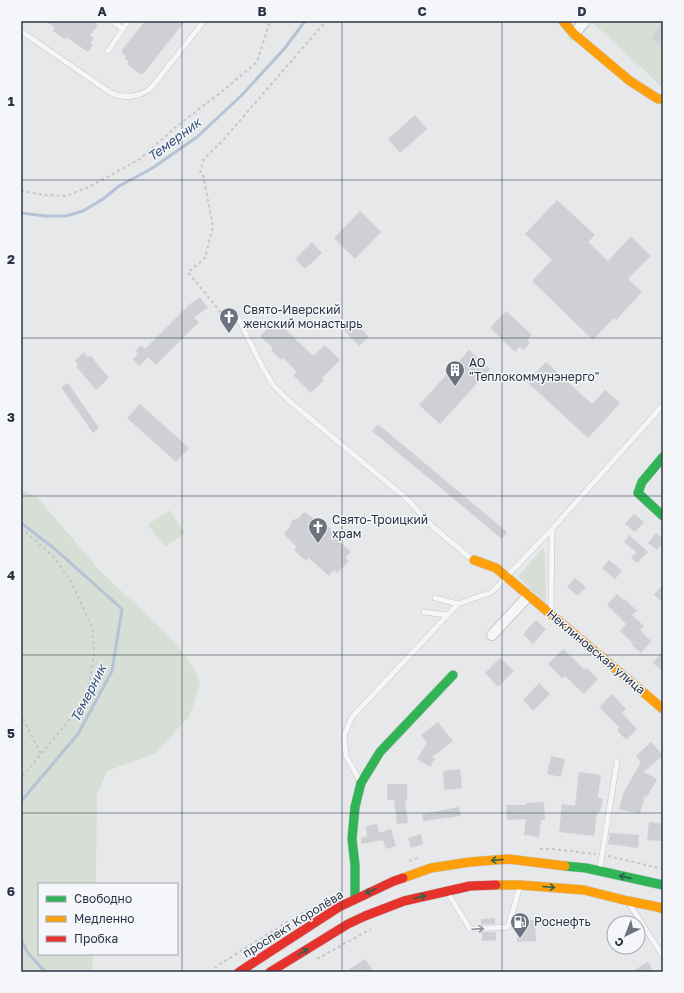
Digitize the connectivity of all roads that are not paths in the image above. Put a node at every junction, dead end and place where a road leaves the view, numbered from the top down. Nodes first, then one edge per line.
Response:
1 (112, 21) edge
2 (128, 21) edge
3 (204, 21) edge
4 (564, 21) edge
5 (585, 21) edge
6 (123, 29) junction
7 (21, 31) edge
8 (574, 34) junction
9 (108, 50) dead end
10 (663, 99) edge
11 (236, 314) road end
12 (663, 405) edge
13 (663, 457) edge
14 (663, 516) edge
15 (552, 529) junction
16 (474, 560) joint
17 (506, 576) junction
18 (529, 595) junction
19 (435, 598) dead end
20 (458, 604) junction
21 (424, 612) dead end
22 (551, 614) junction
23 (447, 616) junction
24 (492, 635) dead end
25 (453, 675) dead end
26 (663, 709) edge
27 (617, 761) dead end
28 (361, 783) junction
29 (600, 871) junction
30 (520, 885) junction
31 (663, 886) edge
32 (447, 891) junction
33 (355, 898) junction
34 (628, 901) junction
35 (663, 909) edge
36 (663, 956) edge
37 (239, 972) edge
38 (270, 972) edge

1 - 6 lane
2 - 6 lane
3 - 7 lane
4 - 8 main road
5 - 8 street
6 - 9 lane
8 - 10 main road
11 - 16 lane
12 - 15 lane
13 - 14 main road
15 - 17 lane
15 - 22 lane
16 - 17 main road, Неклиновская улица
17 - 18 main road, Неклиновская улица
17 - 20 lane
18 - 22 main road, Неклиновская улица
18 - 24 street
19 - 20 lane
20 - 23 lane
21 - 23 lane
22 - 26 main road, Неклиновская улица
23 - 28 lane
25 - 28 main road
27 - 29 lane
28 - 33 main road
31 -> 29 main road, проспект Королёва
29 -> 33 main road, проспект Королёва
30 - 32 main road
32 -> 30 lane
30 -> 34 main road
38 -> 32 main road
33 - 37 main road, проспект Королёва
34 - 35 main road
34 - 36 lane

